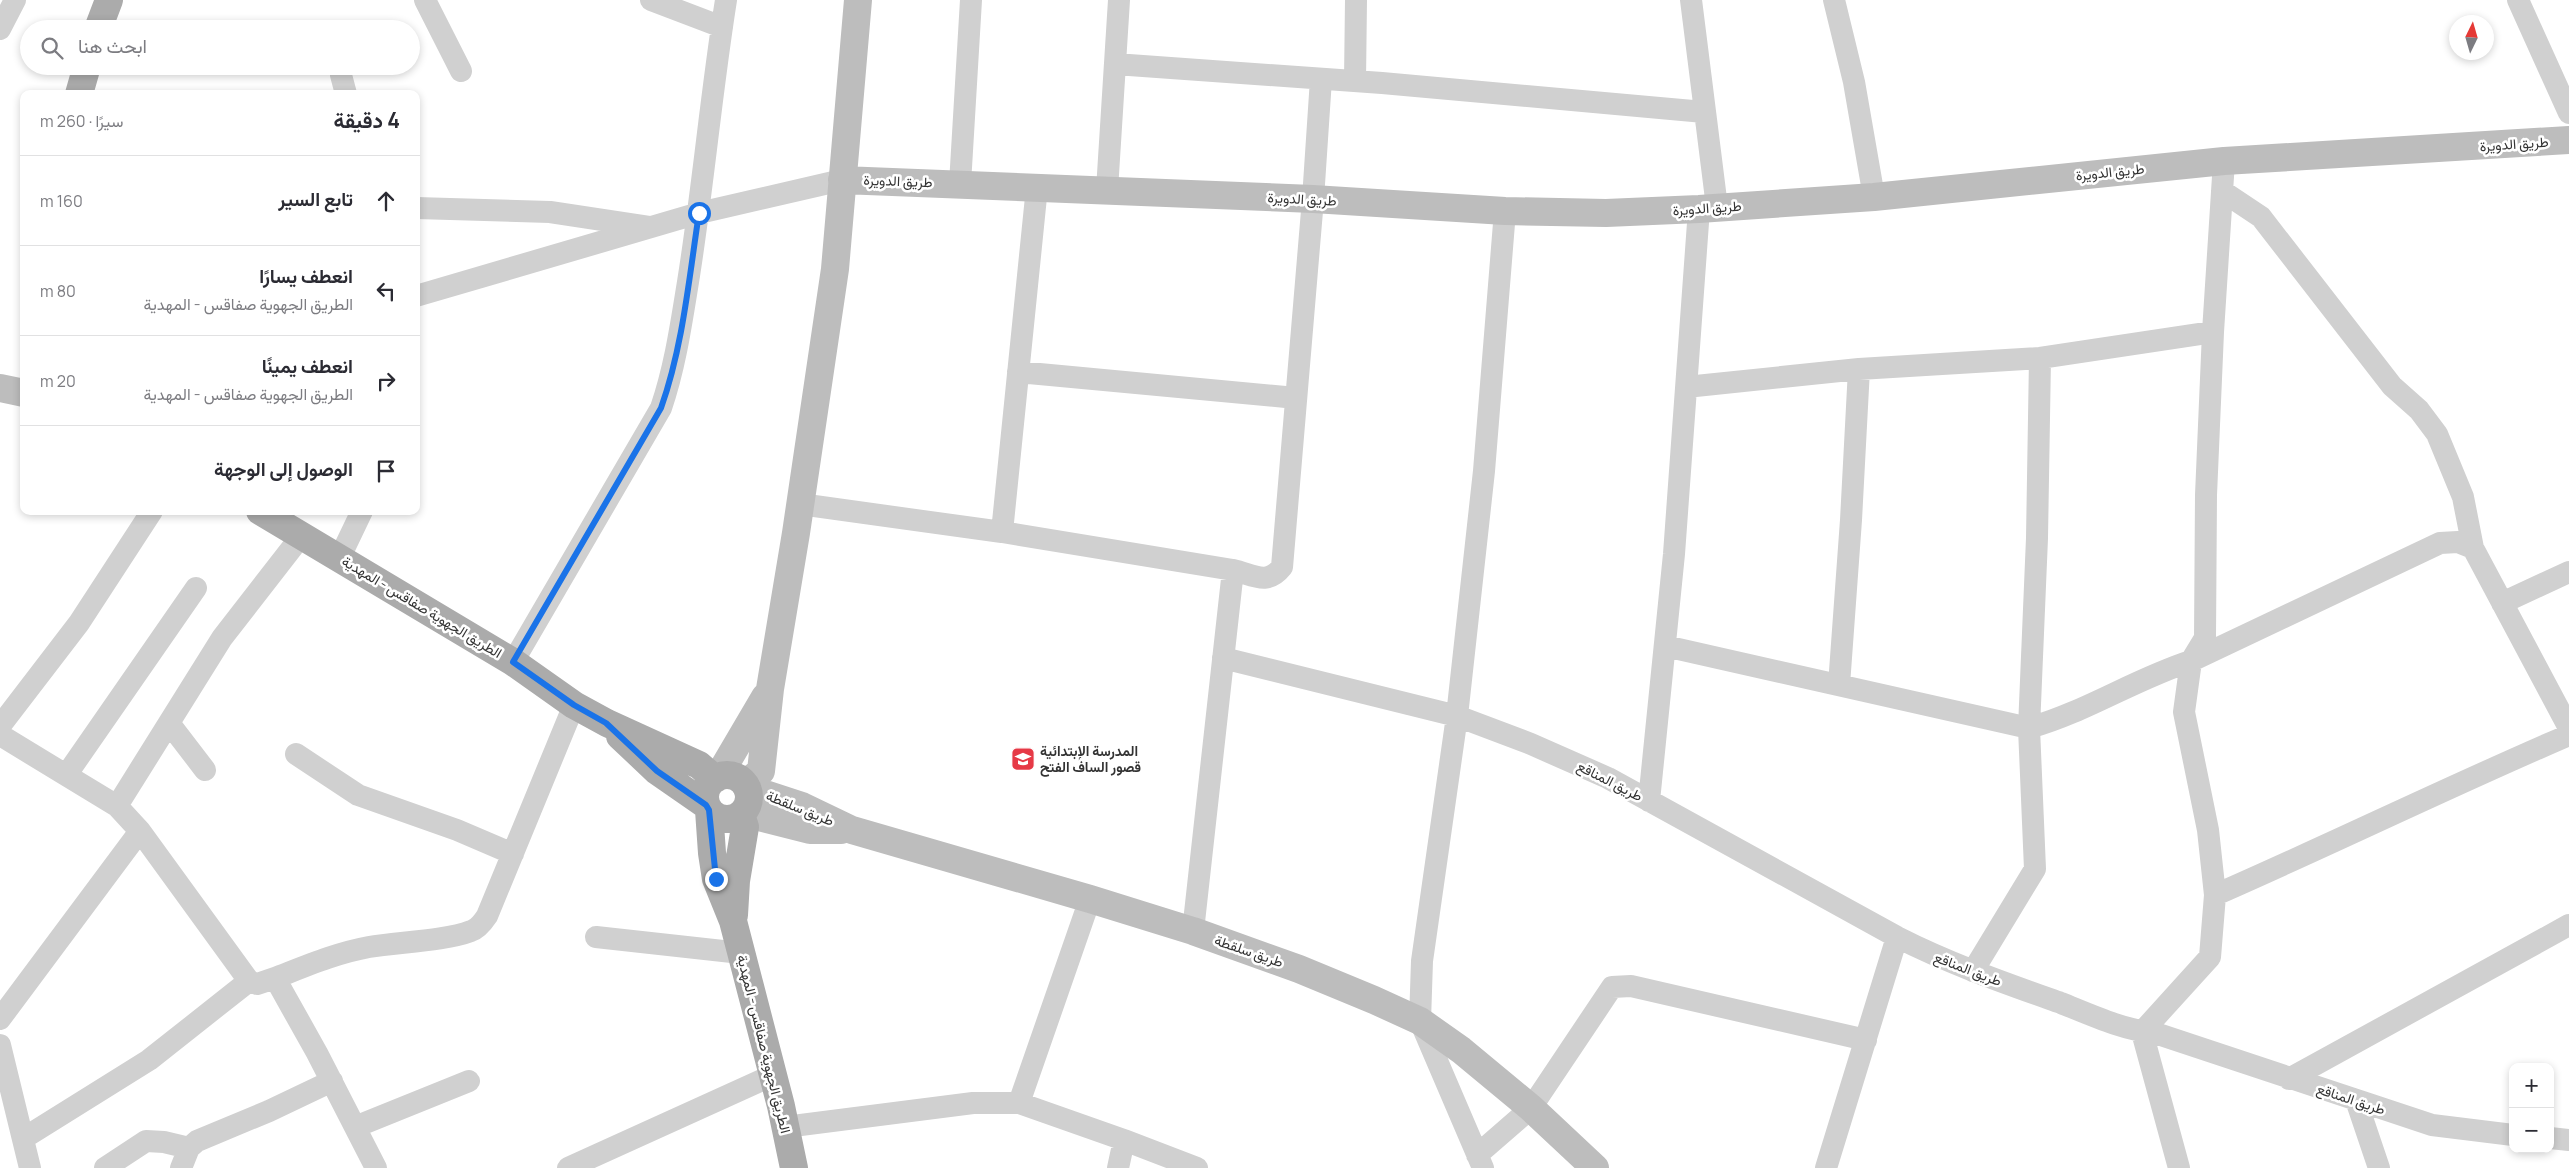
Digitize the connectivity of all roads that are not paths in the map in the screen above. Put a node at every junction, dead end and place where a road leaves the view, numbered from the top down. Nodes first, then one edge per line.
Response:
1 (14, 0) edge
2 (109, 0) edge
3 (425, 0) edge
4 (650, 0) edge
5 (726, 0) edge
6 (858, 0) edge
7 (971, 0) edge
8 (1119, 0) edge
9 (1356, 0) edge
10 (1691, 0) edge
11 (1834, 0) edge
12 (2518, 0) edge
13 (101, 20) edge
14 (722, 28) junction
15 (0, 29) edge
16 (1115, 64) junction
17 (461, 71) dead end
18 (84, 75) edge
19 (1321, 79) junction
20 (1355, 82) junction
21 (80, 90) edge
22 (1704, 112) junction
23 (2569, 114) edge
24 (2569, 140) edge
25 (2224, 161) junction
26 (842, 180) junction
27 (960, 184) junction
28 (1037, 187) junction
29 (1107, 190) junction
30 (2222, 191) junction
31 (1874, 197) junction
32 (1313, 199) junction
33 (420, 208) edge
34 (1708, 208) junction
35 (1505, 211) junction
36 (699, 213) junction
37 (652, 227) junction
38 (420, 295) edge
39 (2213, 332) junction
40 (2040, 358) junction
41 (1859, 369) junction
42 (1018, 372) junction
43 (1686, 387) junction
44 (0, 388) edge
45 (20, 392) edge
46 (1296, 398) junction
47 (800, 504) junction
48 (149, 515) edge
49 (267, 515) edge
50 (360, 515) edge
51 (1002, 532) junction
52 (302, 535) junction
53 (2473, 548) junction
54 (340, 558) junction
55 (1233, 570) junction
56 (2569, 572) edge
57 (196, 588) dead end
58 (2502, 603) junction
59 (1665, 646) junction
60 (1223, 658) junction
61 (2191, 661) junction
62 (513, 662) junction
63 (1839, 686) junction
64 (770, 690) junction
65 (574, 705) junction
66 (1457, 716) junction
67 (169, 723) junction
68 (606, 723) junction
69 (0, 726) edge
70 (2568, 727) edge
71 (2030, 728) junction
72 (0, 734) edge
73 (296, 754) dead end
74 (206, 770) dead end
75 (67, 774) junction
76 (717, 778) junction
77 (744, 800) junction
78 (1650, 801) junction
79 (118, 806) junction
80 (708, 807) junction
81 (140, 831) junction
82 (513, 854) junction
83 (2215, 895) junction
84 (1090, 899) junction
85 (733, 921) junction
86 (2569, 925) edge
87 (1193, 931) junction
88 (596, 937) dead end
89 (1897, 937) junction
90 (741, 953) junction
91 (1973, 972) junction
92 (275, 978) junction
93 (249, 981) junction
94 (0, 1019) edge
95 (1420, 1021) junction
96 (2142, 1032) junction
97 (1866, 1040) junction
98 (0, 1045) edge
99 (773, 1075) junction
100 (2289, 1079) junction
101 (332, 1081) junction
102 (469, 1081) dead end
103 (2356, 1100) junction
104 (1019, 1103) junction
105 (1531, 1108) junction
106 (355, 1127) junction
107 (785, 1127) junction
108 (2509, 1135) edge
109 (24, 1138) junction
110 (2554, 1138) edge
111 (1124, 1140) junction
112 (2569, 1140) edge
113 (185, 1158) edge
114 (1480, 1162) edge
115 (1833, 1167) edge
116 (30, 1168) edge
117 (105, 1168) edge
118 (376, 1168) edge
119 (568, 1168) edge
120 (794, 1168) edge
121 (1118, 1168) edge
122 (1197, 1168) edge
123 (1595, 1168) edge
124 (2179, 1168) edge
125 (2379, 1168) edge

1 - 15 street
2 - 13 main road
3 - 17 street
4 - 14 street
5 - 14 street
6 - 26 street
7 - 27 street
8 - 16 street
9 - 20 street
10 - 22 street
11 - 31 street
12 - 23 street
14 - 36 street
16 - 19 street
16 - 29 street
18 - 21 main road
19 - 20 street
19 - 32 street
20 - 22 street
22 - 34 street
24 - 25 street, طريق الدويرة
25 - 30 street
25 - 31 street, طريق الدويرة
26 - 27 street, طريق الدويرة
26 - 36 street
26 - 47 street
27 - 28 street, طريق الدويرة
28 - 29 street, طريق الدويرة
28 - 42 street
29 - 32 street, طريق الدويرة
30 - 39 street
30 - 53 street
31 - 34 street, طريق الدويرة
32 - 35 street, طريق الدويرة
32 - 46 street
33 - 37 street
34 - 35 street, طريق الدويرة
34 - 43 street
35 - 66 street
36 - 37 street
36 - 62 street
37 - 38 street
39 - 40 street
39 - 61 street
40 - 41 street
40 - 71 street
41 - 43 street
41 - 63 street
42 - 46 street
42 - 51 street
43 - 59 street
44 - 45 street
46 - 55 street
47 - 51 street
47 - 64 street
48 - 69 street
49 - 52 main road, الطريق الجهوية صفاقس - المهدية
50 - 54 street
51 - 55 street
52 - 54 main road, الطريق الجهوية صفاقس - المهدية
52 - 67 street
53 - 58 street
53 - 61 street
54 - 62 main road, الطريق الجهوية صفاقس - المهدية
55 - 60 street
56 - 58 street
57 - 75 street
58 - 70 street
59 - 63 street
59 - 78 street
60 - 66 street, طريق المناقع
60 - 87 street
61 - 71 street
61 - 83 street
62 - 65 main road, الطريق الجهوية صفاقس - المهدية
63 - 71 street
64 - 76 street
64 - 77 street
65 - 68 main road, الطريق الجهوية صفاقس - المهدية
65 - 82 street
66 - 78 street, طريق المناقع
66 - 95 street
67 - 74 street
67 - 79 street
68 - 76 main road, الطريق الجهوية صفاقس - المهدية
68 - 80 main road, الطريق الجهوية صفاقس - المهدية
70 - 83 street
71 - 91 street
72 - 75 street
73 - 82 street
75 - 79 street
76 - 77 main road, الطريق الجهوية صفاقس - المهدية
76 - 80 main road, الطريق الجهوية صفاقس - المهدية
77 - 80 main road, الطريق الجهوية صفاقس - المهدية
77 - 84 street, طريق سلقطة
77 - 85 main road, الطريق الجهوية صفاقس - المهدية
78 - 89 street, طريق المناقع
79 - 81 street
80 - 85 main road, الطريق الجهوية صفاقس - المهدية
81 - 93 street
81 - 94 street
82 - 92 street
83 - 96 street
84 - 87 street, طريق سلقطة
84 - 104 street
85 - 90 main road, الطريق الجهوية صفاقس - المهدية
86 - 100 street
87 - 95 street, طريق سلقطة
88 - 90 street
89 - 91 street, طريق المناقع
89 - 97 street
90 - 99 main road, الطريق الجهوية صفاقس - المهدية
91 - 96 street, طريق المناقع
92 - 93 street
92 - 101 street
93 - 109 street
95 - 105 street, طريق سلقطة
95 - 114 street
96 - 100 street, طريق المناقع
96 - 124 street
97 - 105 street
97 - 115 street
98 - 109 street
99 - 107 main road, الطريق الجهوية صفاقس - المهدية
99 - 119 street
100 - 103 street, طريق المناقع
101 - 106 street
101 - 113 street
102 - 106 street
103 - 108 street, طريق المناقع
103 - 125 street
104 - 107 street
104 - 111 street
105 - 114 street
105 - 123 street, طريق سلقطة
106 - 118 street
107 - 120 main road, الطريق الجهوية صفاقس - المهدية
109 - 116 street
110 - 112 street
111 - 121 street
111 - 122 street
113 - 117 street

